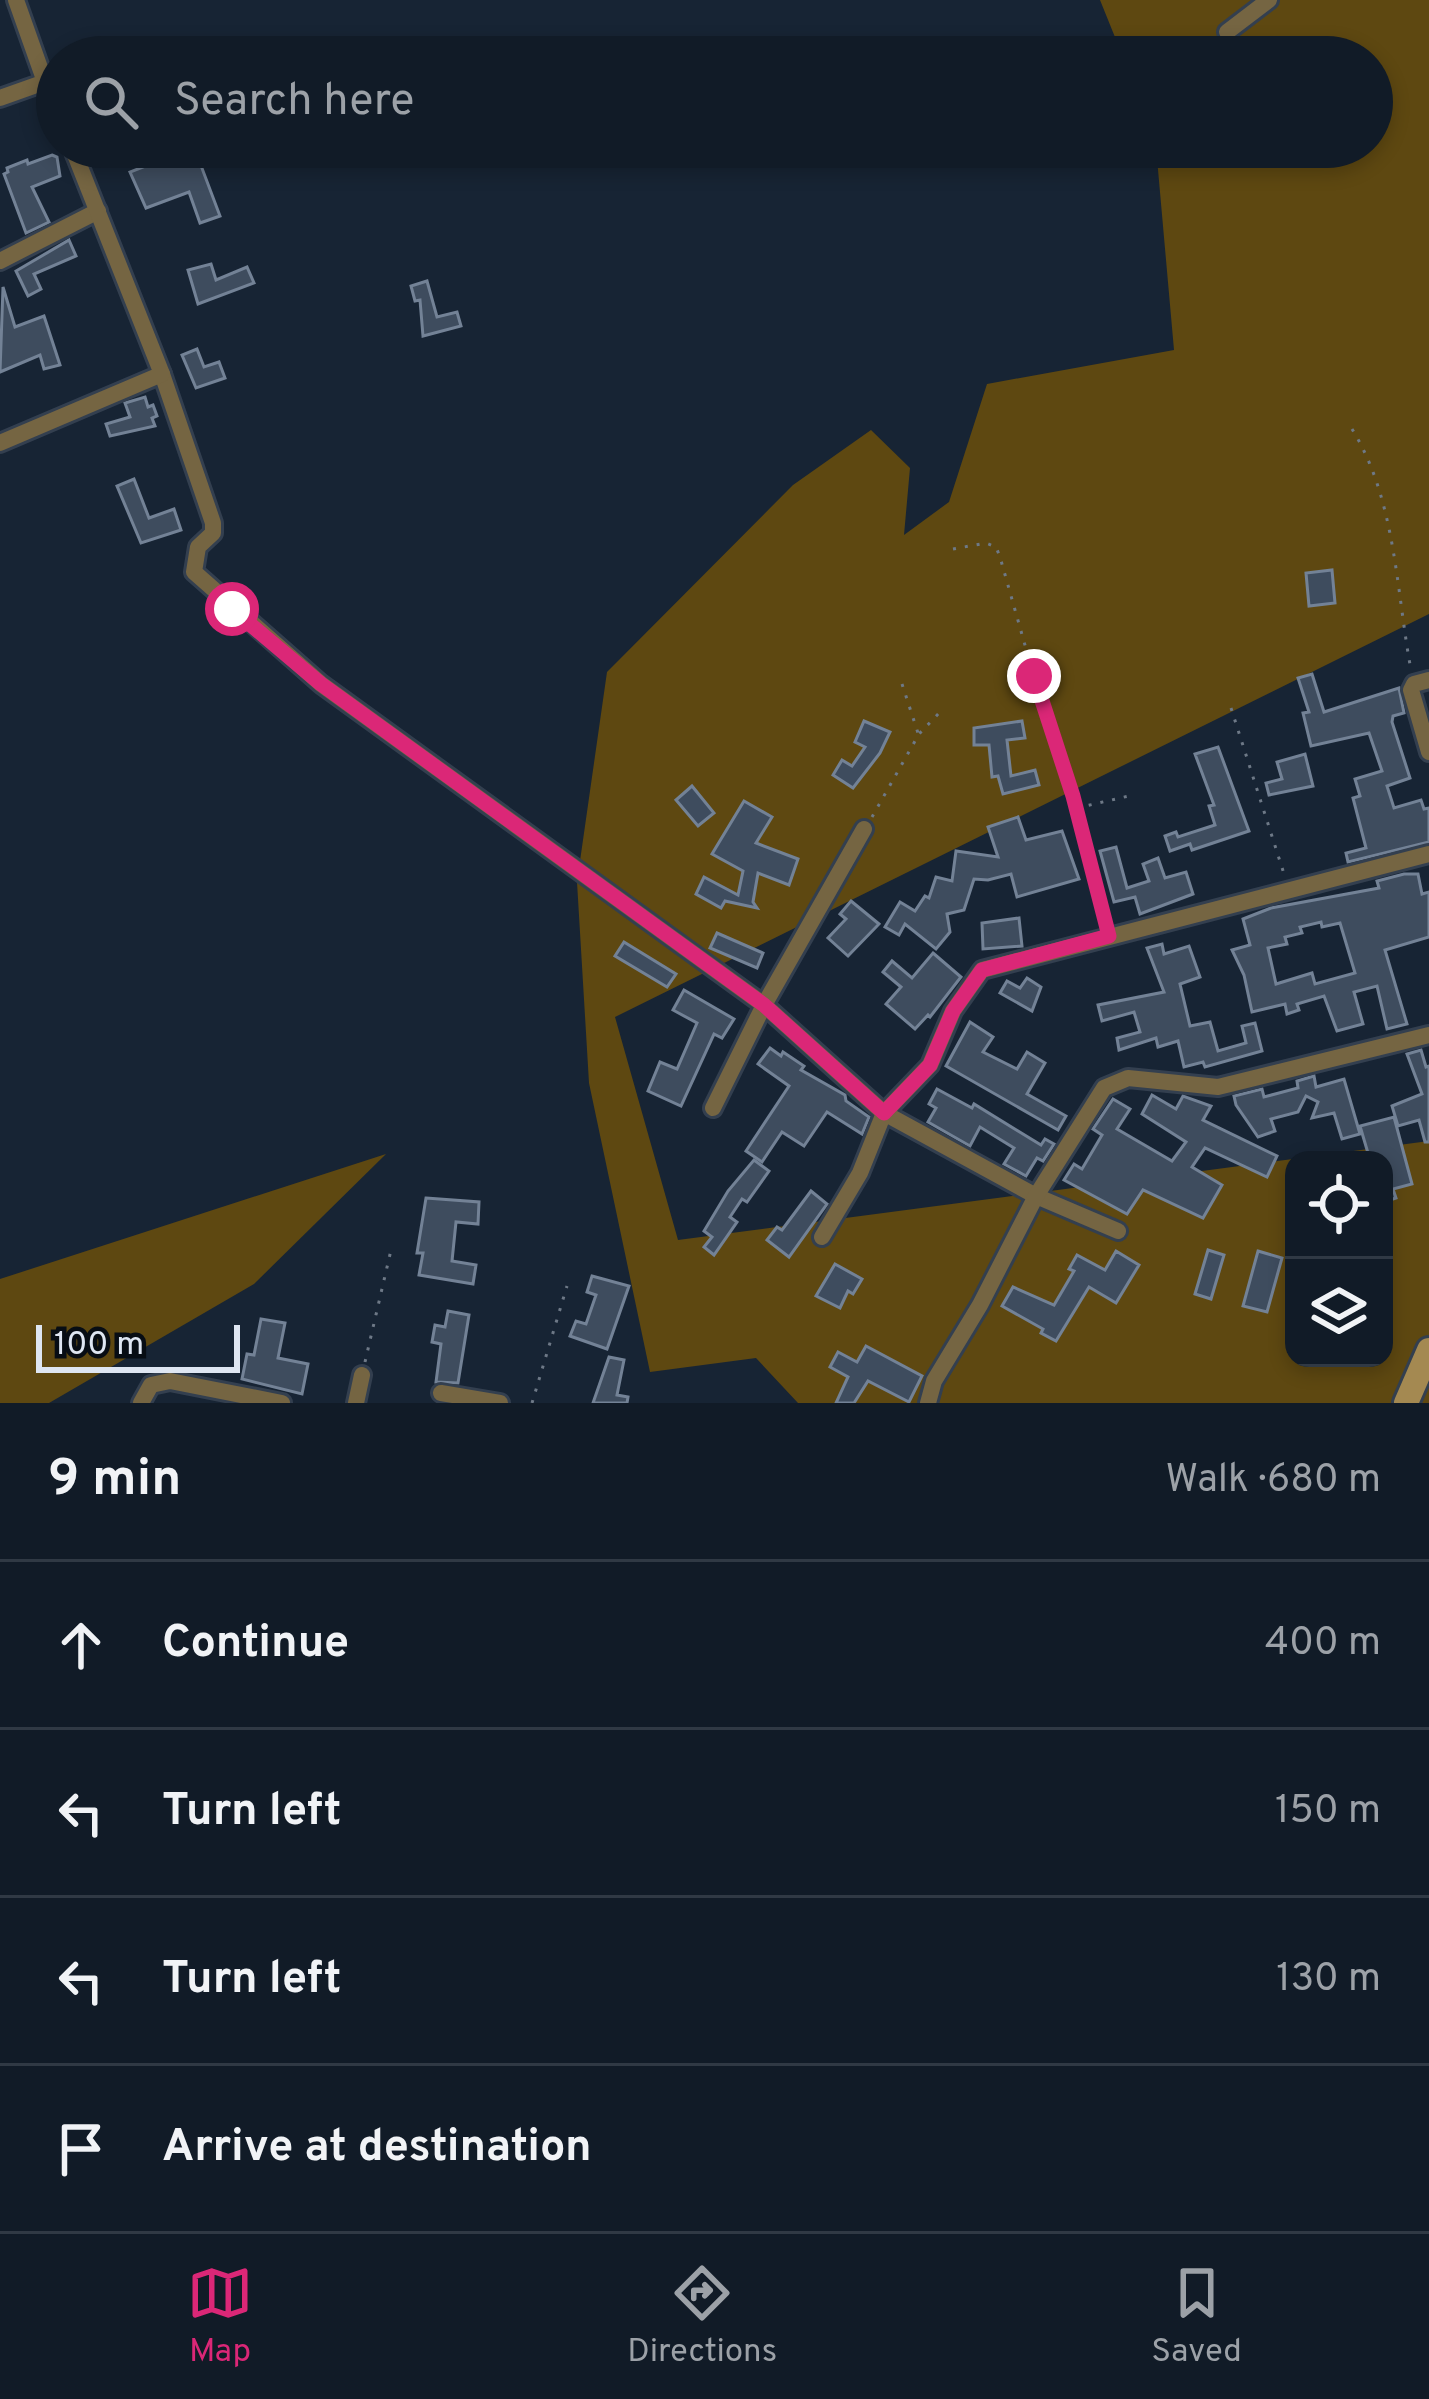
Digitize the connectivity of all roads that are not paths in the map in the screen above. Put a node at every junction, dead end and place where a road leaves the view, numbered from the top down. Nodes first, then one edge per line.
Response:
1 (16, 0) edge
2 (1269, 0) edge
3 (1227, 32) dead end
4 (36, 57) edge
5 (36, 85) edge
6 (0, 98) edge
7 (80, 168) edge
8 (98, 212) junction
9 (0, 261) edge
10 (162, 374) junction
11 (0, 443) edge
12 (1422, 682) edge
13 (1429, 752) edge
14 (864, 829) road end
15 (1429, 854) edge
16 (764, 1005) junction
17 (1429, 1035) edge
18 (713, 1108) dead end
19 (884, 1113) junction
20 (1036, 1196) junction
21 (1118, 1231) dead end
22 (822, 1238) dead end
23 (1429, 1350) edge
24 (362, 1375) road end
25 (441, 1393) dead end
26 (140, 1403) edge
27 (283, 1403) edge
28 (356, 1403) edge
29 (500, 1403) edge
30 (928, 1403) edge
31 (1406, 1403) edge

1 - 4 street
2 - 3 street
5 - 6 street
7 - 8 street
8 - 9 street
8 - 10 street
10 - 11 street
10 - 16 street
12 - 13 street
14 - 16 street
15 - 19 street
16 - 18 street
16 - 19 street
17 - 20 street
19 - 20 street
19 - 22 street
20 - 21 street
20 - 30 street
23 - 31 street
24 - 28 street
25 - 29 street
26 - 27 street

